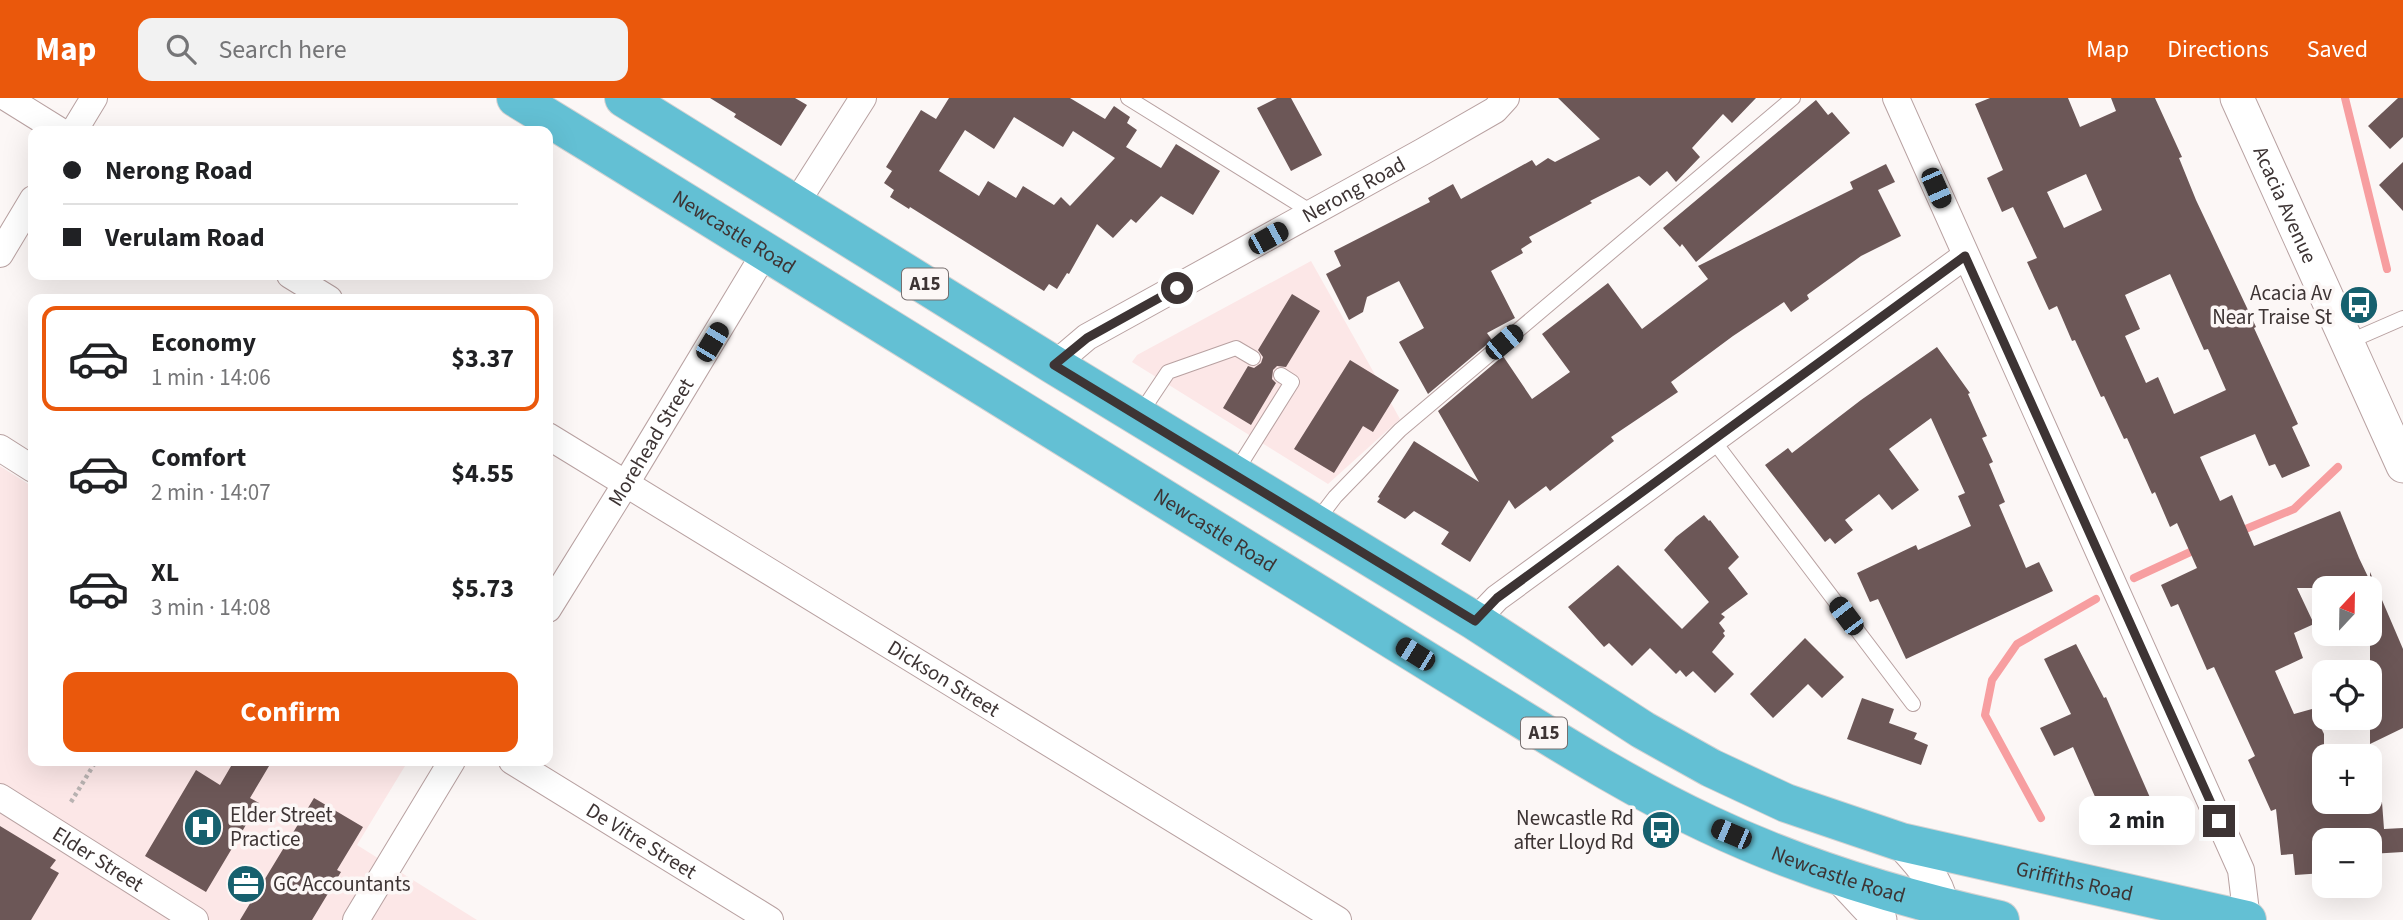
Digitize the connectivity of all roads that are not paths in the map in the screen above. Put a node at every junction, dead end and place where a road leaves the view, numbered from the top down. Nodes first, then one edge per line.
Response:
1 (7, 98) edge
2 (94, 98) edge
3 (516, 98) edge
4 (624, 98) edge
5 (863, 98) edge
6 (1128, 98) edge
7 (1506, 98) edge
8 (1793, 98) edge
9 (1895, 98) edge
10 (2237, 98) edge
11 (52, 126) edge
12 (77, 126) edge
13 (795, 205) junction
14 (28, 207) edge
15 (1313, 213) junction
16 (766, 251) junction
17 (0, 254) edge
18 (1965, 256) junction
19 (298, 280) edge
20 (321, 294) edge
21 (2403, 318) edge
22 (2346, 343) junction
23 (1253, 358) dead end
24 (1054, 365) junction
25 (1281, 375) dead end
26 (1019, 409) junction
27 (1139, 415) junction
28 (553, 439) edge
29 (1713, 440) junction
30 (0, 448) edge
31 (28, 466) edge
32 (2403, 466) edge
33 (1234, 474) junction
34 (625, 485) junction
35 (1315, 523) junction
36 (553, 601) edge
37 (1475, 621) junction
38 (1913, 704) dead end
39 (449, 766) edge
40 (520, 766) edge
41 (0, 797) edge
42 (1901, 842) junction
43 (1841, 878) junction
44 (1942, 914) edge
45 (195, 920) edge
46 (356, 920) edge
47 (770, 920) edge
48 (1338, 920) edge
49 (1880, 920) edge
50 (2000, 920) edge
51 (2248, 920) edge

1 - 11 street
2 - 12 street
3 - 16 highway, Newcastle Road / A15
4 - 13 highway, A15
5 - 13 street, Morehead Street
6 - 15 lane
7 - 15 street, Nerong Road
8 - 35 lane
9 - 18 street
10 - 22 street, Acacia Avenue
13 - 16 highway, Morehead Street
13 - 24 highway, A15
14 - 17 street
15 - 24 street, Nerong Road
16 - 26 highway, Newcastle Road / A15
16 - 34 street, Morehead Street
18 - 29 street
18 - 51 street
19 - 20 street
21 - 22 lane
22 - 32 street, Acacia Avenue
23 - 27 lane
24 - 26 highway
24 - 27 highway, A15
25 - 33 lane
26 - 43 highway, Newcastle Road / A15
27 - 33 highway, A15
28 - 34 street, Dickson Street
29 - 37 street
29 - 38 lane
30 - 31 street
33 - 35 highway, A15
34 - 36 street, Morehead Street
34 - 48 street, Dickson Street
35 - 37 highway, A15
37 - 42 highway, A15
39 - 46 street
40 - 47 street, De Vitre Street
41 - 45 street, Elder Street
42 - 44 street
42 - 51 highway, Griffiths Road / A15
43 - 44 highway, Newcastle Road / A15
43 - 49 street
44 - 50 highway, A15

